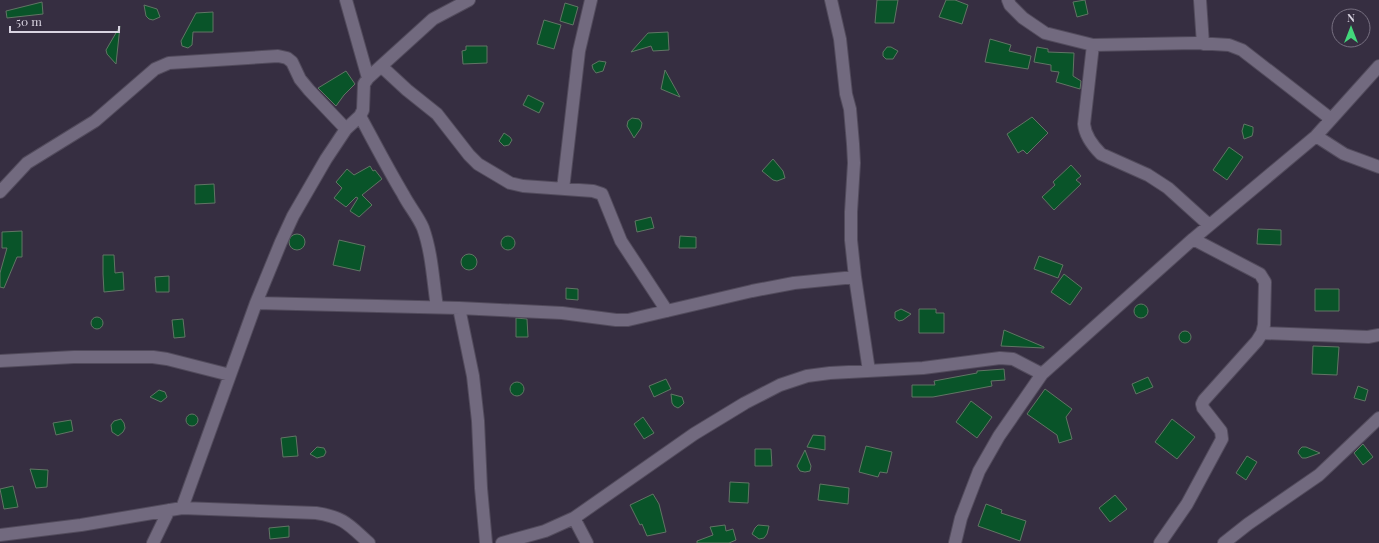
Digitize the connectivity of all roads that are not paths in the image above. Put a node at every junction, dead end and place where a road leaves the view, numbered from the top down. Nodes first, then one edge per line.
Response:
1 (346, 0) edge
2 (469, 0) edge
3 (591, 0) edge
4 (831, 0) edge
5 (1008, 0) edge
6 (1200, 0) edge
7 (1093, 44) junction
8 (1203, 44) junction
9 (381, 66) junction
10 (1379, 66) edge
11 (368, 78) junction
12 (360, 116) junction
13 (1331, 119) junction
14 (346, 129) junction
15 (1316, 136) junction
16 (1379, 167) edge
17 (563, 189) junction
18 (0, 192) edge
19 (1209, 225) junction
20 (1192, 239) junction
21 (855, 276) junction
22 (256, 303) junction
23 (437, 307) junction
24 (460, 308) junction
25 (667, 311) junction
26 (1262, 333) junction
27 (1379, 336) edge
28 (0, 361) edge
29 (869, 371) junction
30 (1042, 374) junction
31 (230, 375) junction
32 (1379, 418) edge
33 (182, 508) junction
34 (169, 510) junction
35 (574, 518) junction
36 (0, 536) edge
37 (153, 543) edge
38 (369, 543) edge
39 (486, 543) edge
40 (502, 543) edge
41 (586, 543) edge
42 (955, 543) edge
43 (1160, 543) edge
44 (1224, 543) edge

1 - 11 street
2 - 9 street
3 - 17 street
4 - 21 street
5 - 7 street
6 - 8 street
7 - 8 street
7 - 19 street
8 - 13 street
9 - 11 street
9 - 17 street
10 - 13 street
11 - 12 street
12 - 14 street
12 - 23 street
13 - 15 street
14 - 18 street
14 - 22 street
15 - 16 street
15 - 19 street
17 - 25 street
19 - 20 street
20 - 26 street
20 - 30 street
21 - 25 street
21 - 29 street
22 - 23 street
22 - 31 street
23 - 24 street
24 - 25 street
24 - 39 street
26 - 27 street
26 - 43 street
28 - 31 street
29 - 30 street
29 - 35 street
30 - 42 street
31 - 33 street
32 - 44 street
33 - 34 street
33 - 38 street
34 - 36 street
34 - 37 street
35 - 40 street
35 - 41 street

